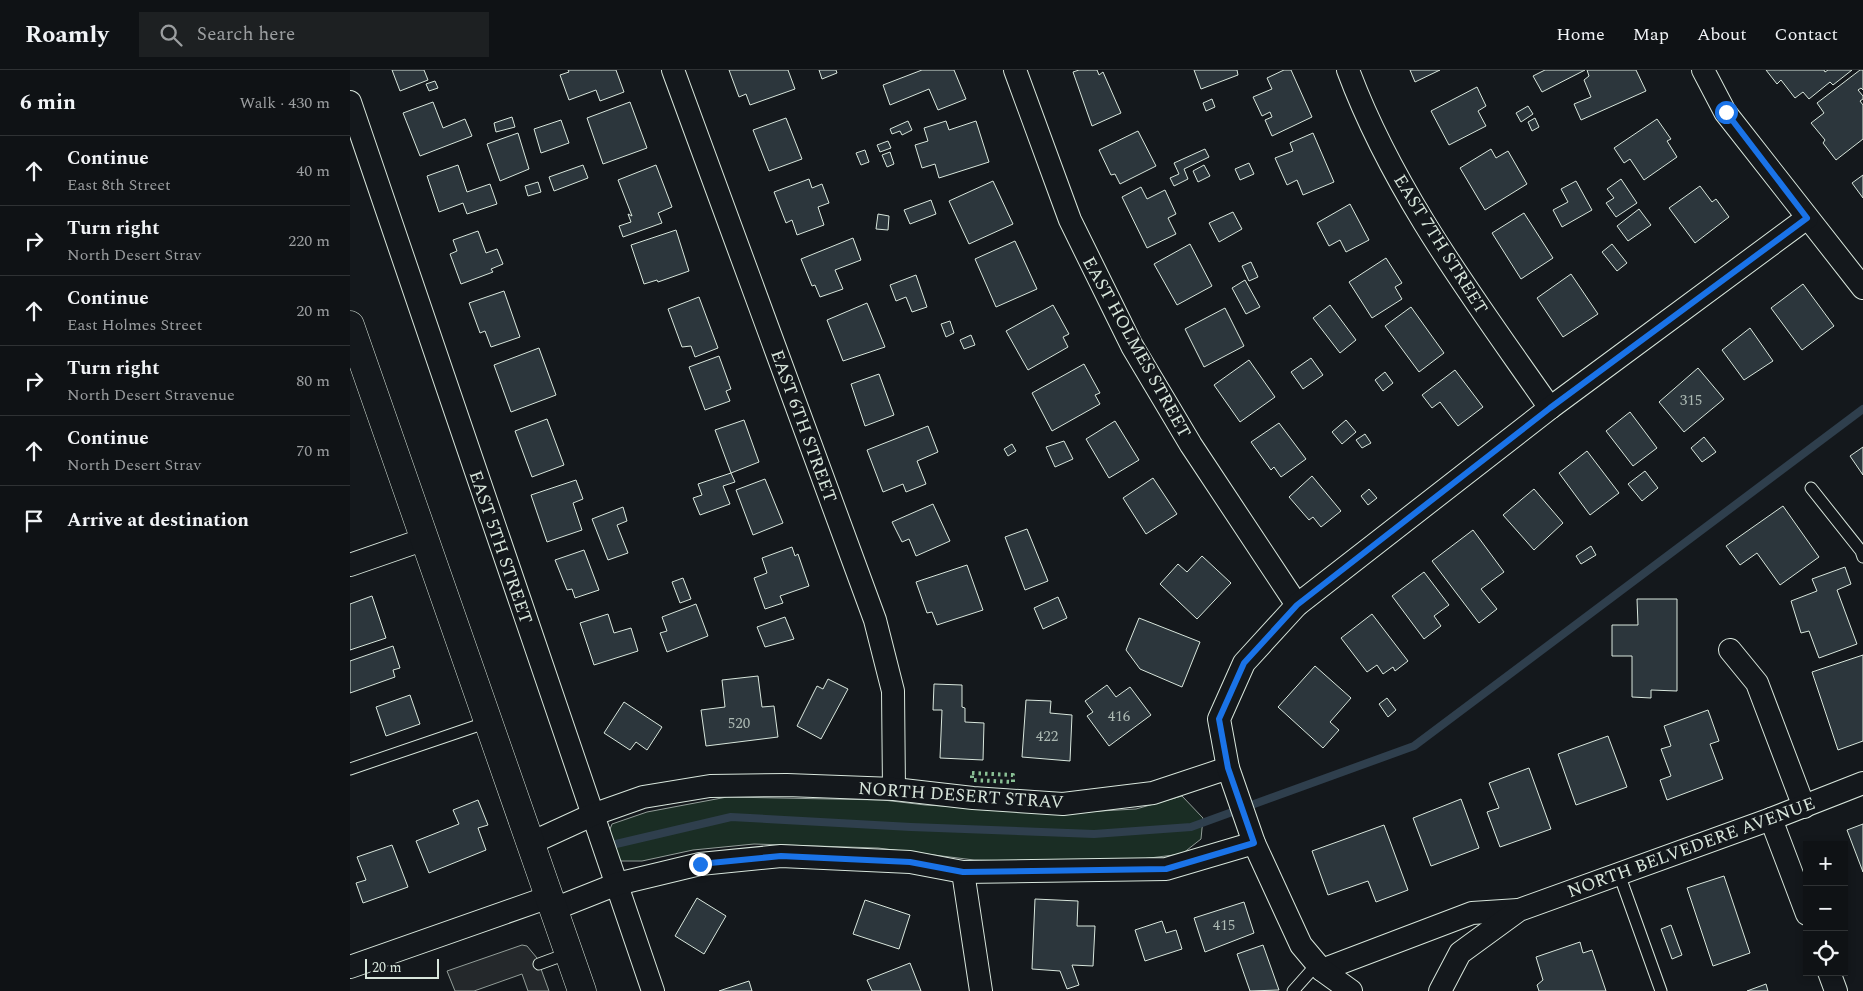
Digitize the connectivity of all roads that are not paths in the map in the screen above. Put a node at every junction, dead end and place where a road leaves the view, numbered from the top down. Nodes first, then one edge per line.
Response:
1 (673, 70) edge
2 (1015, 70) edge
3 (1348, 70) edge
4 (1703, 70) edge
5 (350, 102) edge
6 (1807, 218) junction
7 (1863, 288) edge
8 (353, 341) edge
9 (1550, 408) junction
10 (1811, 488) dead end
11 (425, 539) junction
12 (1863, 557) edge
13 (350, 565) edge
14 (1297, 605) junction
15 (1730, 650) dead end
16 (489, 722) junction
17 (1228, 768) junction
18 (350, 769) edge
19 (1863, 783) edge
20 (894, 789) junction
21 (1804, 807) junction
22 (592, 815) junction
23 (1772, 819) junction
24 (531, 843) junction
25 (1254, 843) junction
26 (963, 872) junction
27 (1619, 874) junction
28 (617, 884) junction
29 (552, 903) junction
30 (1803, 903) edge
31 (1519, 910) junction
32 (569, 953) junction
33 (539, 964) dead end
34 (350, 967) edge
35 (1319, 967) junction
36 (1830, 976) edge
37 (582, 991) edge
38 (653, 991) edge
39 (982, 991) edge
40 (1293, 991) edge
41 (1351, 991) edge
42 (1440, 991) edge
43 (1661, 991) edge
44 (1836, 991) edge

1 - 20 street, EAST 6TH STREET
2 - 14 street, EAST HOLMES STREET
3 - 9 street, EAST 7TH STREET
4 - 6 street
5 - 22 street, EAST 5TH STREET
6 - 7 street
6 - 9 street
8 - 11 street
9 - 14 street
10 - 12 lane
11 - 13 street
11 - 16 street
14 - 17 street
15 - 21 street
16 - 18 lane
16 - 24 street
17 - 20 street, NORTH DESERT STRAV
17 - 25 street
19 - 21 street, NORTH BELVEDERE AVENUE
20 - 22 street, NORTH DESERT STRAV
21 - 23 street, NORTH BELVEDERE AVENUE
22 - 24 street, NORTH DESERT STRAV
22 - 28 street, EAST 5TH STREET
23 - 27 street, NORTH BELVEDERE AVENUE
23 - 30 street
24 - 29 street
25 - 26 street
25 - 35 street
26 - 28 street
26 - 39 street
27 - 31 street, NORTH BELVEDERE AVENUE
27 - 43 lane
28 - 29 street
28 - 38 street, EAST 5TH STREET
29 - 32 street
29 - 34 street
31 - 35 street, NORTH BELVEDERE AVENUE
31 - 42 street, NORTH BELVEDERE AVENUE
32 - 33 lane
32 - 37 street
35 - 40 lane
35 - 41 street
36 - 44 street

